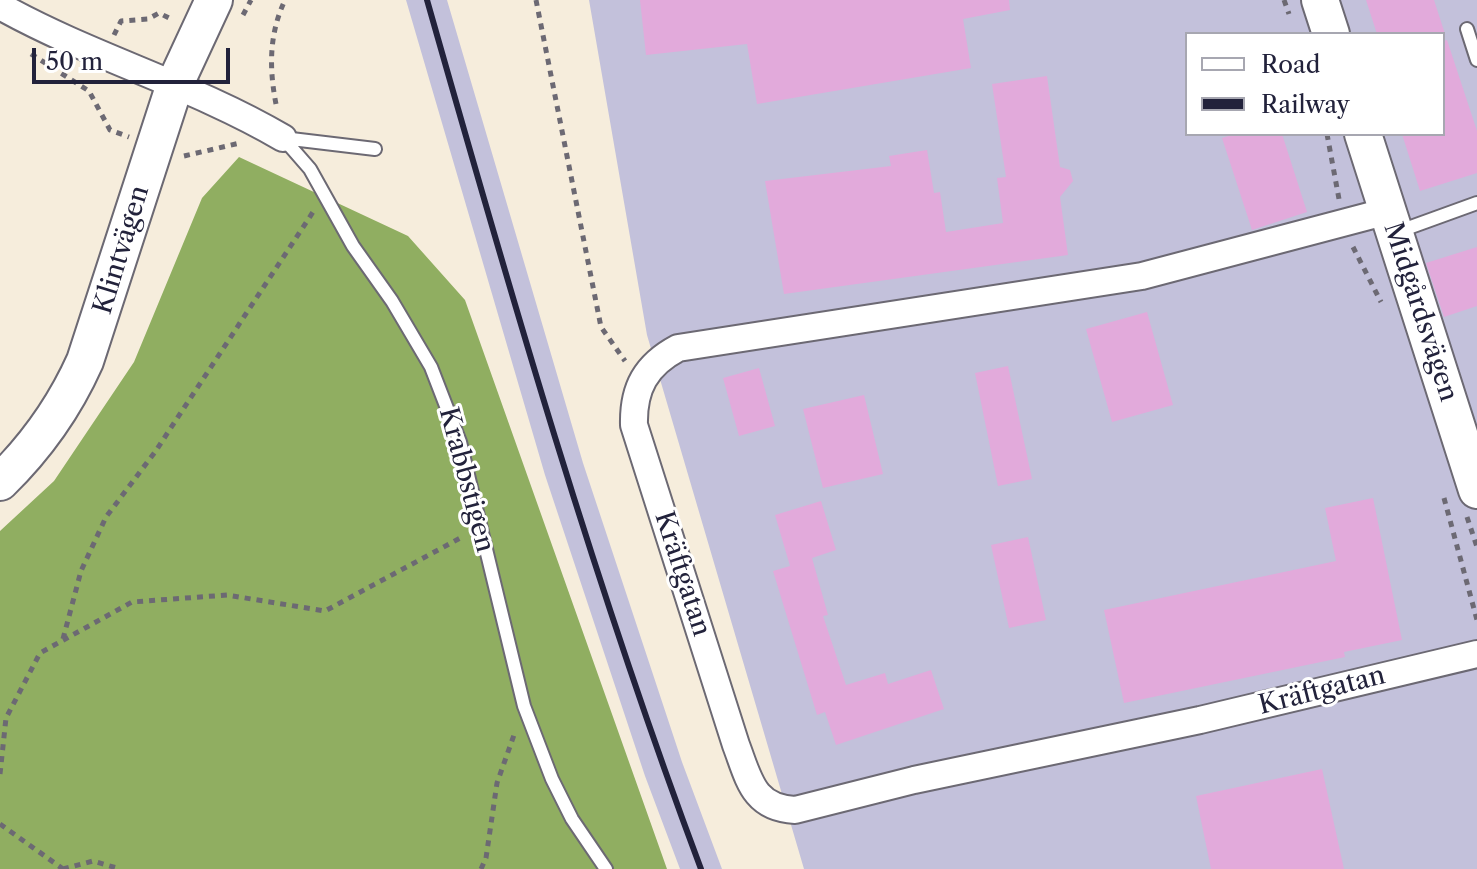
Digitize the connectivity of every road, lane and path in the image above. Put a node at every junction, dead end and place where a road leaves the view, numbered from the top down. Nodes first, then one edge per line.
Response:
1 (214, 0) edge
2 (285, 0) edge
3 (536, 0) edge
4 (1320, 0) edge
5 (0, 6) edge
6 (1467, 29) dead end
7 (197, 32) junction
8 (1330, 32) edge
9 (104, 56) junction
10 (1477, 60) edge
11 (175, 84) junction
12 (89, 91) dead end
13 (1327, 136) edge
14 (1364, 136) edge
15 (283, 138) junction
16 (375, 149) dead end
17 (323, 196) junction
18 (1477, 203) edge
19 (1391, 222) junction
20 (1346, 224) junction
21 (1384, 308) dead end
22 (645, 375) junction
23 (0, 482) edge
24 (1442, 489) dead end
25 (1472, 502) edge
26 (480, 528) junction
27 (1477, 547) edge
28 (1477, 620) edge
29 (63, 640) junction
30 (1477, 654) edge
31 (524, 706) junction
32 (0, 774) edge
33 (0, 824) edge
34 (62, 869) edge
35 (120, 869) edge
36 (481, 869) edge
37 (606, 869) edge

1 - 7 street, Klintvägen
2 - 15 path
3 - 22 path
4 - 8 street
5 - 9 street, Krabbstigen
6 - 10 lane
7 - 9 path
7 - 11 street, Klintvägen
9 - 11 street, Krabbstigen
9 - 12 path
11 - 15 street, Krabbstigen
11 - 23 street, Klintvägen
13 - 20 path
14 - 19 street, Midgårdsvägen
15 - 16 lane
15 - 17 lane, Krabbstigen
17 - 26 lane, Krabbstigen
17 - 29 path
18 - 19 lane
19 - 20 street
19 - 25 street, Midgårdsvägen
20 - 21 path
20 - 22 street
22 - 30 street, Kräftgatan
24 - 28 path
25 - 27 path
26 - 29 path
26 - 31 lane, Krabbstigen
29 - 32 path
31 - 36 path
31 - 37 lane, Krabbstigen
33 - 34 path
34 - 35 path

